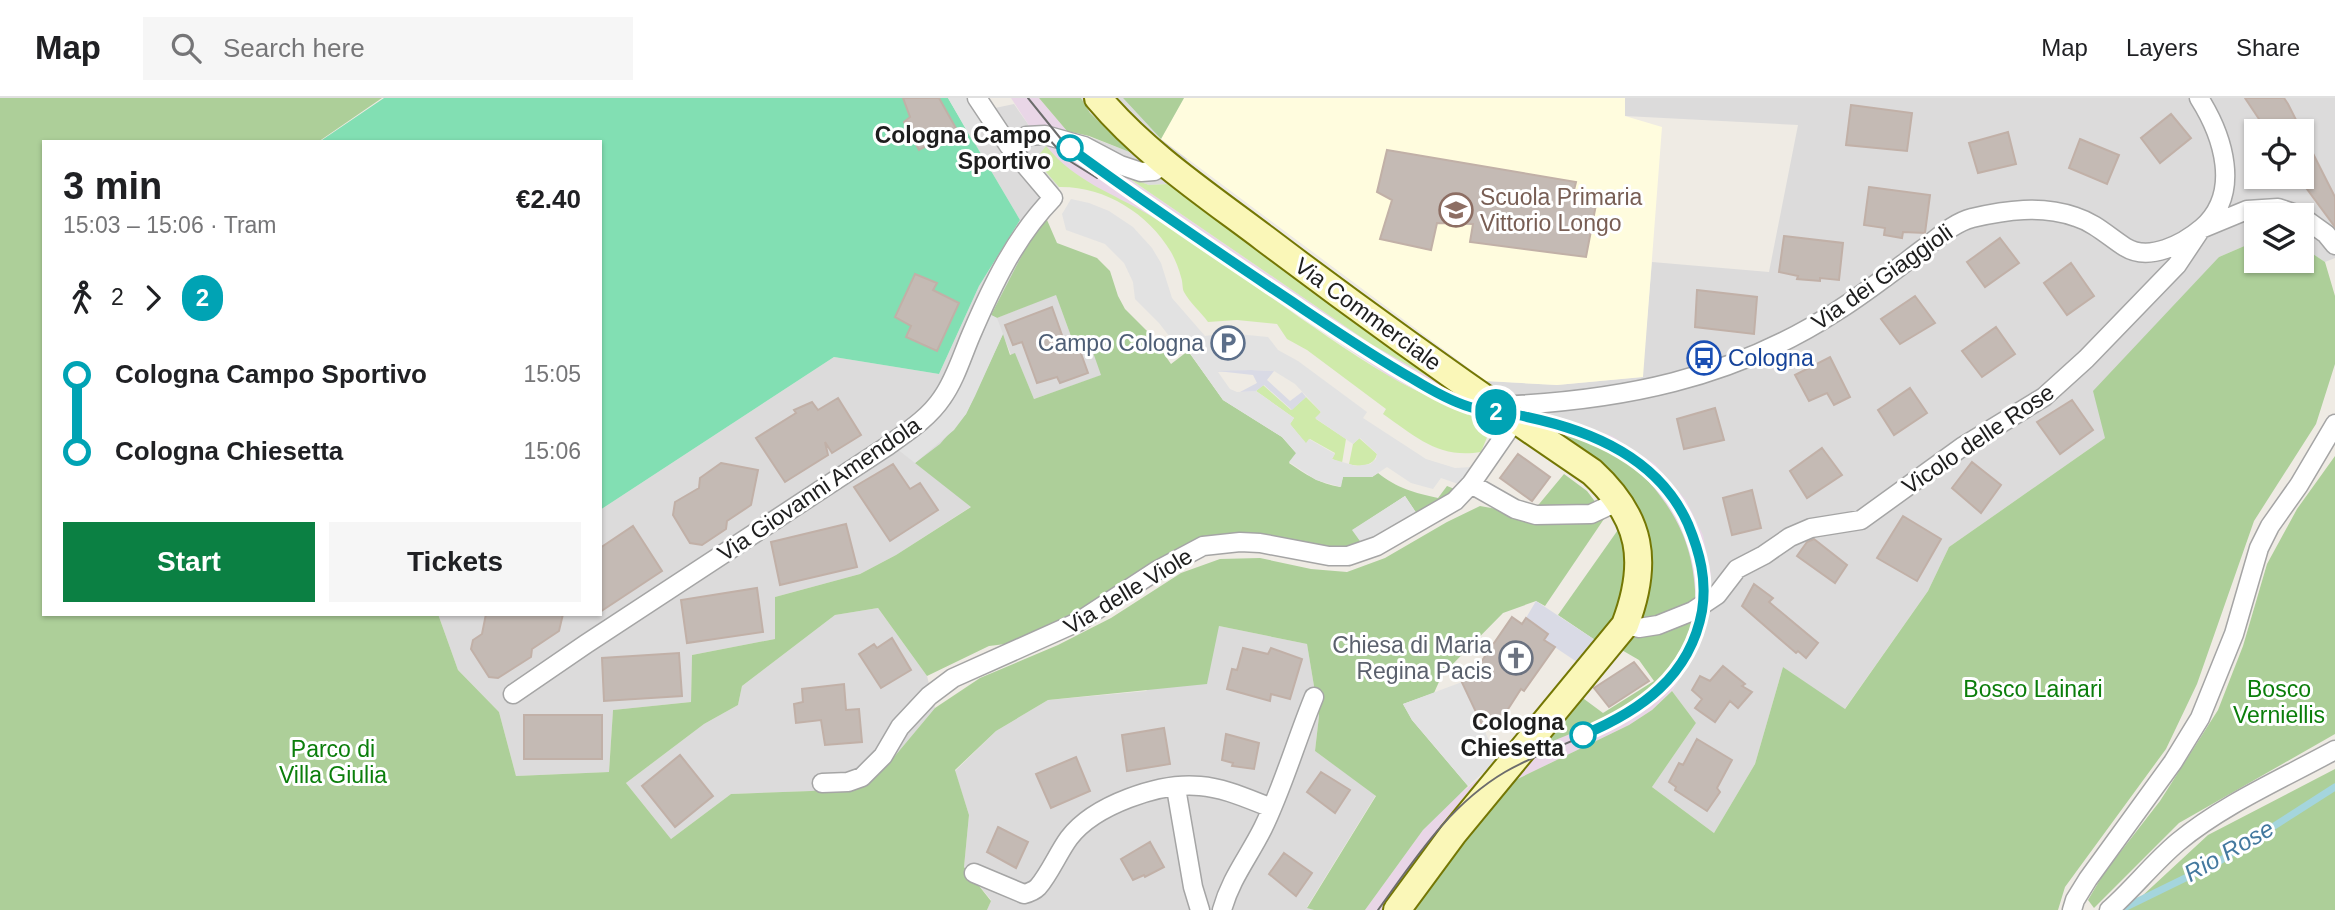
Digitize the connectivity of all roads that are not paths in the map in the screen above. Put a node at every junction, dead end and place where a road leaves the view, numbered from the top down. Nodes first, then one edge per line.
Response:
1 (977, 98) edge
2 (1098, 98) edge
3 (2199, 98) edge
4 (1009, 146) junction
5 (1167, 163) junction
6 (2244, 211) edge
7 (2314, 226) edge
8 (2201, 229) junction
9 (2334, 243) edge
10 (1506, 413) junction
11 (2335, 424) edge
12 (1471, 484) junction
13 (1619, 501) junction
14 (1625, 625) junction
15 (513, 694) dead end
16 (1314, 698) dead end
17 (2335, 750) edge
18 (822, 783) dead end
19 (1176, 788) junction
20 (1272, 808) junction
21 (974, 873) dead end
22 (1200, 910) edge
23 (1222, 910) edge
24 (1397, 910) edge
25 (2072, 910) edge
26 (2109, 910) edge

1 - 4 street, Via Giovanni Amendola
2 - 5 main road, Via Commerciale
3 - 8 street, Via dei Giaggioli
4 - 5 street
4 - 15 street, Via Giovanni Amendola
5 - 10 main road, Via Commerciale
6 - 8 street
7 - 9 street
8 - 10 street, Via dei Giaggioli
8 - 14 street, Vicolo delle Rose
10 - 12 street, Via delle Viole
10 - 13 main road, Via Commerciale
11 - 25 street
12 - 13 street
12 - 18 street, Via delle Viole
13 - 14 main road, Via Commerciale
14 - 24 main road, Via Commerciale
16 - 20 street
17 - 26 street
19 - 20 street
19 - 21 street
19 - 22 street
20 - 23 street

